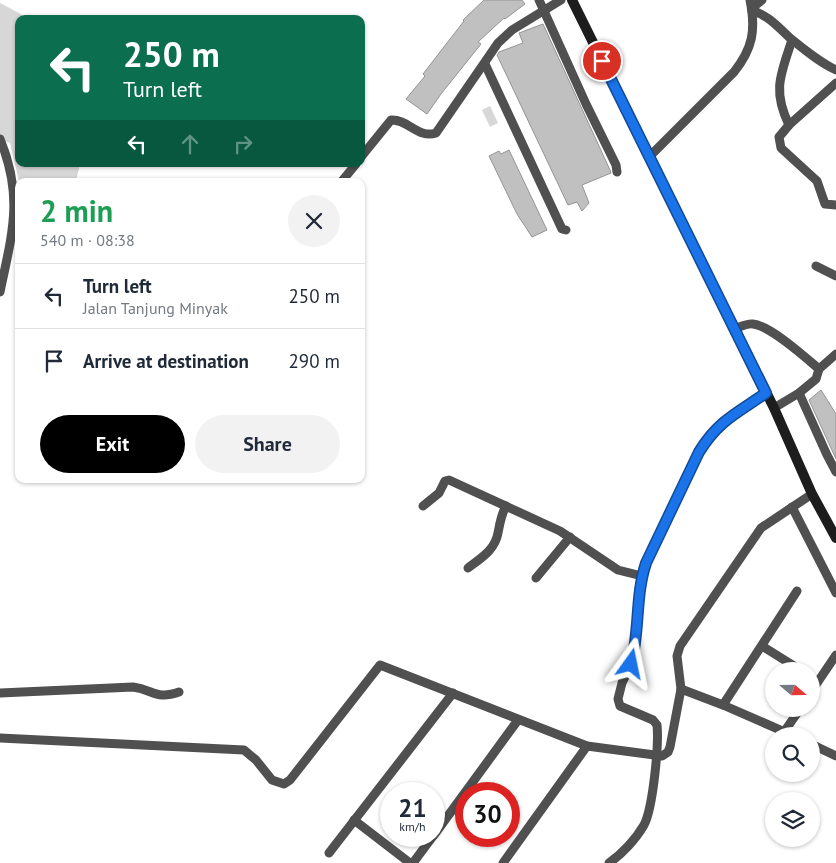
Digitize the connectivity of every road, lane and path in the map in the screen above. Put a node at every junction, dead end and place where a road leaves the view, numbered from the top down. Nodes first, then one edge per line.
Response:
1 (539, 0) edge
2 (561, 0) edge
3 (572, 0) edge
4 (762, 0) edge
5 (751, 6) edge
6 (544, 10) junction
7 (792, 40) junction
8 (485, 64) junction
9 (836, 70) edge
10 (836, 83) edge
11 (789, 125) junction
12 (0, 139) edge
13 (365, 152) edge
14 (649, 157) junction
15 (354, 167) edge
16 (617, 172) dead end
17 (344, 178) edge
18 (836, 205) edge
19 (566, 230) dead end
20 (15, 241) edge
21 (8, 252) junction
22 (15, 252) edge
23 (816, 266) dead end
24 (836, 276) edge
25 (0, 292) edge
26 (734, 328) junction
27 (836, 354) edge
28 (819, 369) junction
29 (766, 393) junction
30 (799, 393) junction
31 (774, 408) junction
32 (836, 472) edge
33 (812, 494) junction
34 (423, 506) dead end
35 (506, 506) junction
36 (792, 507) junction
37 (570, 537) junction
38 (836, 538) edge
39 (468, 568) dead end
40 (642, 576) junction
41 (536, 578) dead end
42 (797, 591) dead end
43 (836, 593) edge
44 (762, 646) junction
45 (836, 655) edge
46 (788, 662) edge
47 (820, 673) edge
48 (681, 689) junction
49 (179, 692) dead end
50 (453, 693) junction
51 (0, 694) edge
52 (723, 705) junction
53 (518, 720) junction
54 (773, 727) edge
55 (0, 738) edge
56 (587, 746) junction
57 (820, 748) edge
58 (656, 756) junction
59 (836, 756) edge
60 (354, 820) junction
61 (445, 820) edge
62 (424, 847) edge
63 (329, 853) dead end
64 (411, 863) edge
65 (503, 863) edge
66 (609, 863) edge

1 - 6 street
2 - 6 street
3 - 14 main road
4 - 5 street
5 - 7 street
5 - 14 street
6 - 8 street
6 - 16 street
7 - 9 street
7 - 11 street
8 - 13 street
8 - 19 street
10 - 11 street
11 - 18 street
12 - 20 street
14 - 26 main road
15 - 17 street
20 - 21 street
21 - 22 street
21 - 25 street
23 - 24 street
26 - 28 street
26 - 29 main road
27 - 28 street
28 - 30 street
29 - 31 main road
29 - 40 street
30 - 31 street
30 - 32 street
31 - 33 main road
33 - 36 street
33 - 38 main road
34 - 35 street
35 - 37 street
35 - 39 street
36 - 43 street
36 - 48 street
37 - 40 street
37 - 41 street
40 - 58 street
42 - 44 street
44 - 46 street
44 - 52 street
45 - 47 street
48 - 52 street
48 - 58 street
49 - 51 street
50 - 53 street
50 - 55 street
50 - 60 street
52 - 54 street
53 - 56 street
53 - 61 street
56 - 58 street
56 - 65 street
57 - 59 street
58 - 66 street
60 - 63 street
60 - 64 street
62 - 64 street

